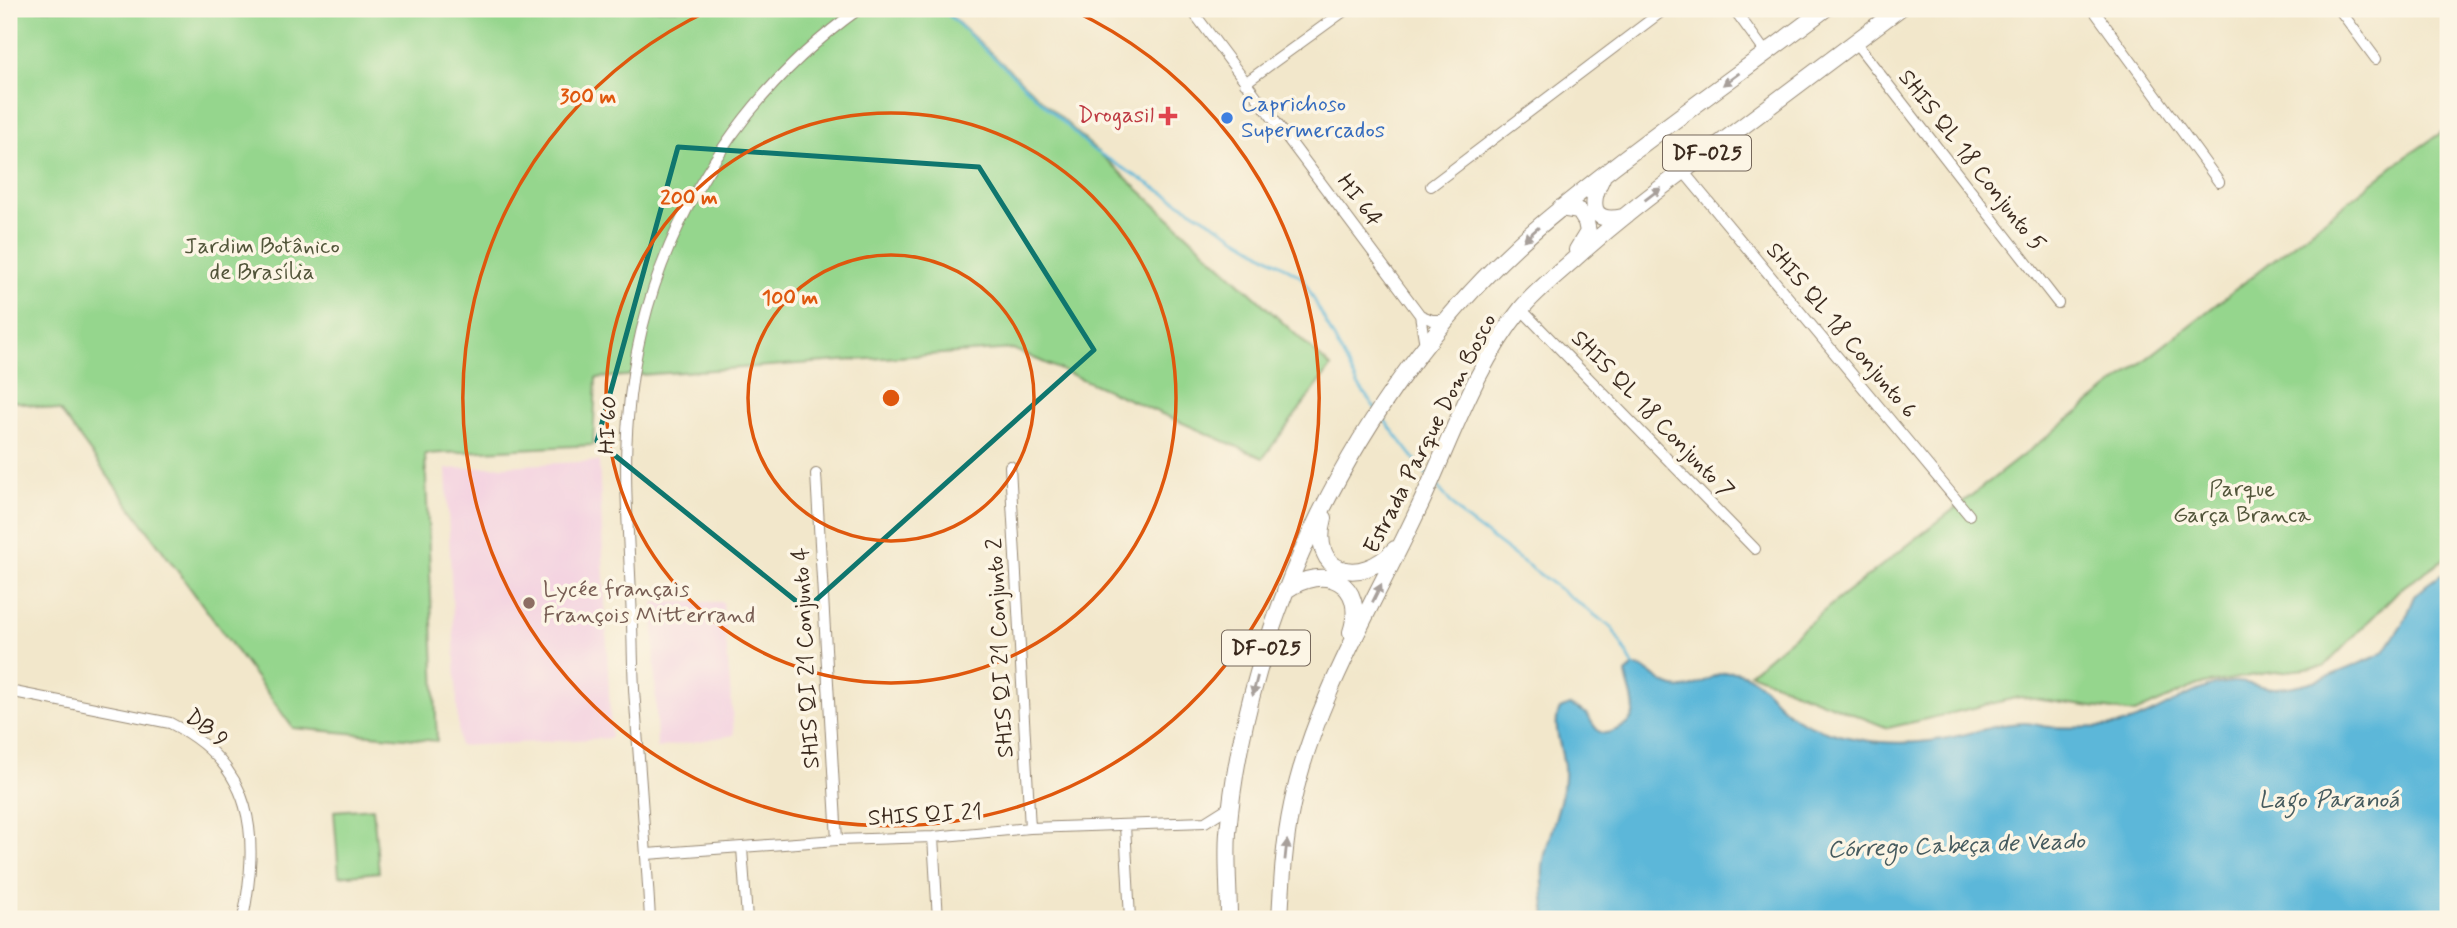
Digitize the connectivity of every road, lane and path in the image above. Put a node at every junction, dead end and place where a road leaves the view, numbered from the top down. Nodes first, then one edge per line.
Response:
1 (859, 9) edge
2 (1191, 9) edge
3 (1347, 9) edge
4 (1665, 9) edge
5 (1734, 9) edge
6 (1825, 9) edge
7 (1899, 9) edge
8 (2093, 9) edge
9 (2339, 9) edge
10 (1855, 42) junction
11 (1766, 53) junction
12 (2376, 60) dead end
13 (1245, 83) junction
14 (1683, 172) junction
15 (1603, 176) junction
16 (2219, 182) dead end
17 (1431, 186) dead end
18 (1560, 208) junction
19 (1623, 216) junction
20 (1563, 269) junction
21 (2058, 303) dead end
22 (1521, 309) junction
23 (1420, 316) junction
24 (1445, 320) junction
25 (1425, 345) junction
26 (1010, 466) dead end
27 (816, 474) dead end
28 (1330, 491) junction
29 (1969, 515) dead end
30 (1401, 542) junction
31 (1755, 549) dead end
32 (1284, 592) junction
33 (1347, 655) junction
34 (9, 691) edge
35 (1232, 805) junction
36 (1125, 825) junction
37 (1030, 828) junction
38 (1217, 828) junction
39 (933, 837) junction
40 (837, 840) junction
41 (742, 848) junction
42 (647, 854) junction
43 (243, 919) edge
44 (650, 919) edge
45 (747, 919) edge
46 (938, 919) edge
47 (1130, 919) edge
48 (1229, 919) edge
49 (1280, 919) edge

1 - 42 street, HI 60
2 - 13 street, HI 64
3 - 13 street
4 - 17 street
5 - 11 street
6 - 11 main road, Estrada Parque Dom Bosco / DF-025
7 - 10 main road, Estrada Parque Dom Bosco / DF-025
8 - 16 street
9 - 12 street
10 - 14 main road, Estrada Parque Dom Bosco / DF-025
10 - 21 street, SHIS QL 18 Conjunto 5
11 -> 15 main road, Estrada Parque Dom Bosco / DF-025
13 - 23 street, HI 64
19 -> 14 main road, Estrada Parque Dom Bosco / DF-025
14 - 29 street, SHIS QL 18 Conjunto 6
15 - 18 main road, Estrada Parque Dom Bosco / DF-025
15 - 19 main road
18 - 20 main road
18 -> 24 main road, Estrada Parque Dom Bosco / DF-025
19 - 20 main road, Estrada Parque Dom Bosco / DF-025
20 - 22 main road, Estrada Parque Dom Bosco / DF-025
22 - 30 main road, Estrada Parque Dom Bosco / DF-025
22 - 31 street, SHIS QL 18 Conjunto 7
23 - 24 street
23 - 25 street, HI 64
24 - 25 main road, Estrada Parque Dom Bosco / DF-025
25 - 28 main road, Estrada Parque Dom Bosco / DF-025
26 - 37 street, SHIS QI 21 Conjunto 2
27 - 40 street, SHIS QI 21 Conjunto 4
28 - 30 main road
28 - 32 main road, Estrada Parque Dom Bosco / DF-025
33 -> 30 main road, Estrada Parque Dom Bosco / DF-025
32 - 33 main road
32 -> 35 main road, Estrada Parque Dom Bosco / DF-025
49 -> 33 main road, Estrada Parque Dom Bosco / DF-025
34 - 43 street, DB 9
35 - 38 main road, Estrada Parque Dom Bosco / DF-025
35 - 38 street
36 - 37 street, SHIS QI 21
36 - 38 street, SHIS QI 21
36 - 47 street
37 - 39 street, SHIS QI 21
38 - 48 main road, Estrada Parque Dom Bosco / DF-025
39 - 40 street, SHIS QI 21
39 - 46 street
40 - 41 street, SHIS QI 21
41 - 42 street, SHIS QI 21
41 - 45 street
42 - 44 street, HI 60

